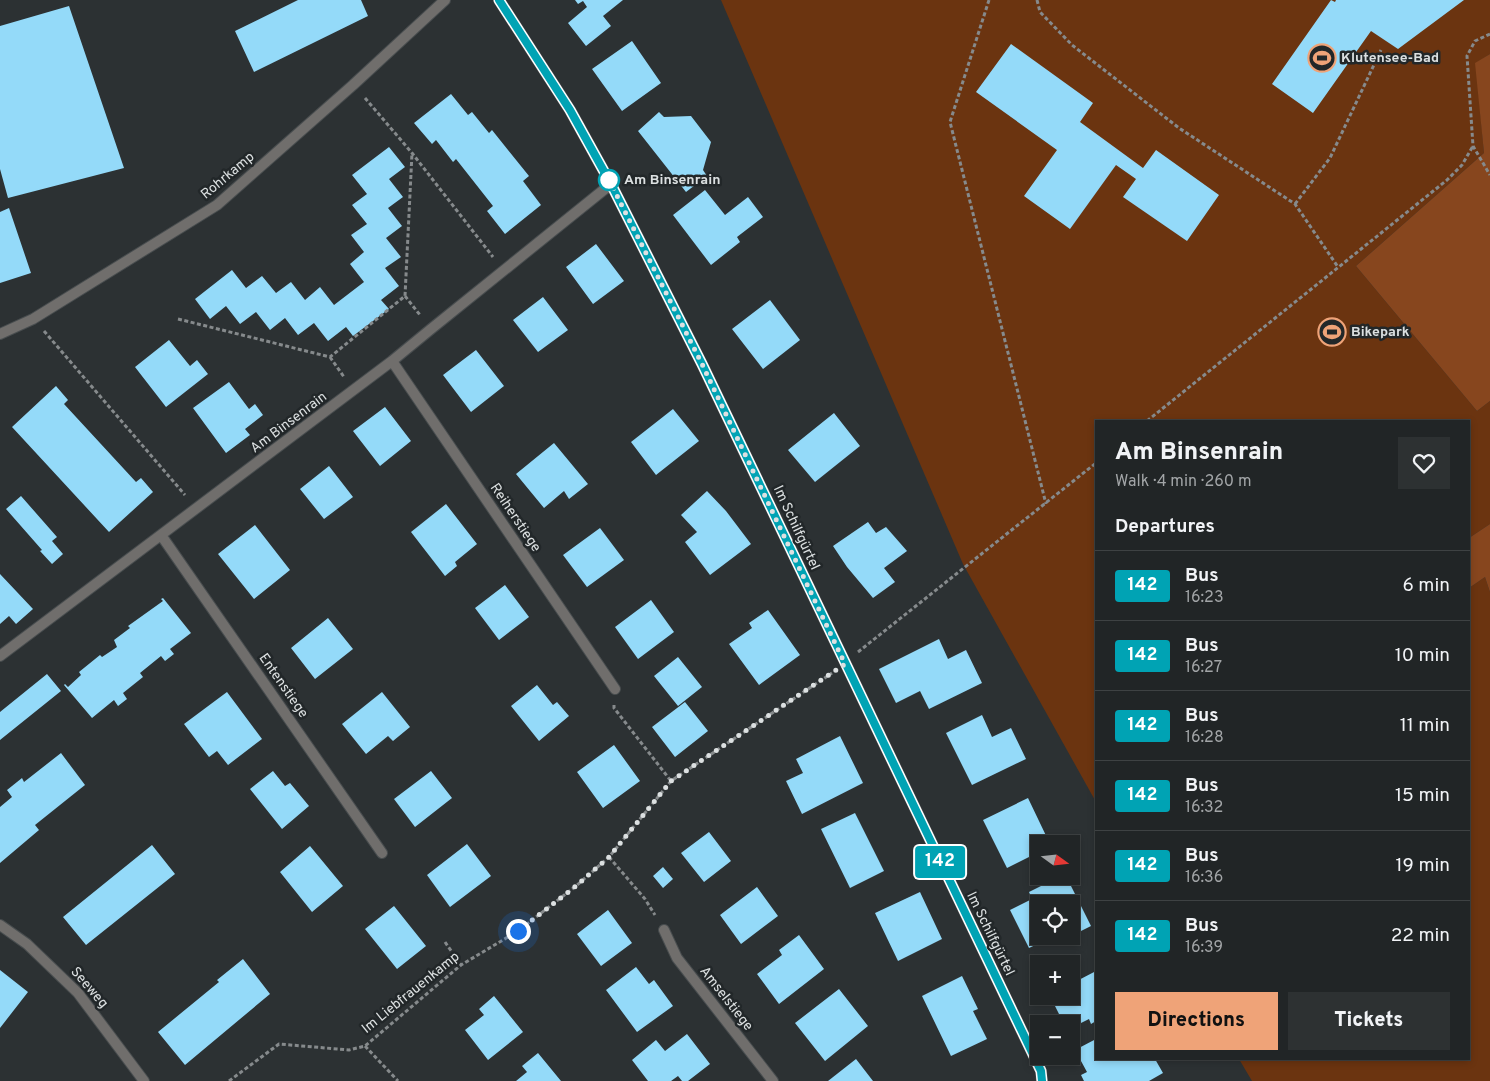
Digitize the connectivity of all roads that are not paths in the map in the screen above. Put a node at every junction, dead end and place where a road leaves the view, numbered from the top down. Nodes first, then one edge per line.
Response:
1 (445, 0) edge
2 (499, 0) edge
3 (611, 184) junction
4 (0, 334) edge
5 (392, 361) junction
6 (161, 535) junction
7 (0, 656) edge
8 (615, 689) dead end
9 (382, 853) dead end
10 (0, 925) edge
11 (664, 930) dead end
12 (144, 1081) edge
13 (773, 1081) edge
14 (1042, 1081) edge

1 - 4 street, Rohrkamp
2 - 3 street, Im Schilfgürtel
3 - 5 street, Am Binsenrain
3 - 14 street, Im Schilfgürtel
5 - 6 street, Am Binsenrain
5 - 8 street, Reiherstiege
6 - 7 street, Am Binsenrain
6 - 9 street, Entenstiege
10 - 12 street, Seeweg
11 - 13 street, Amselstiege

